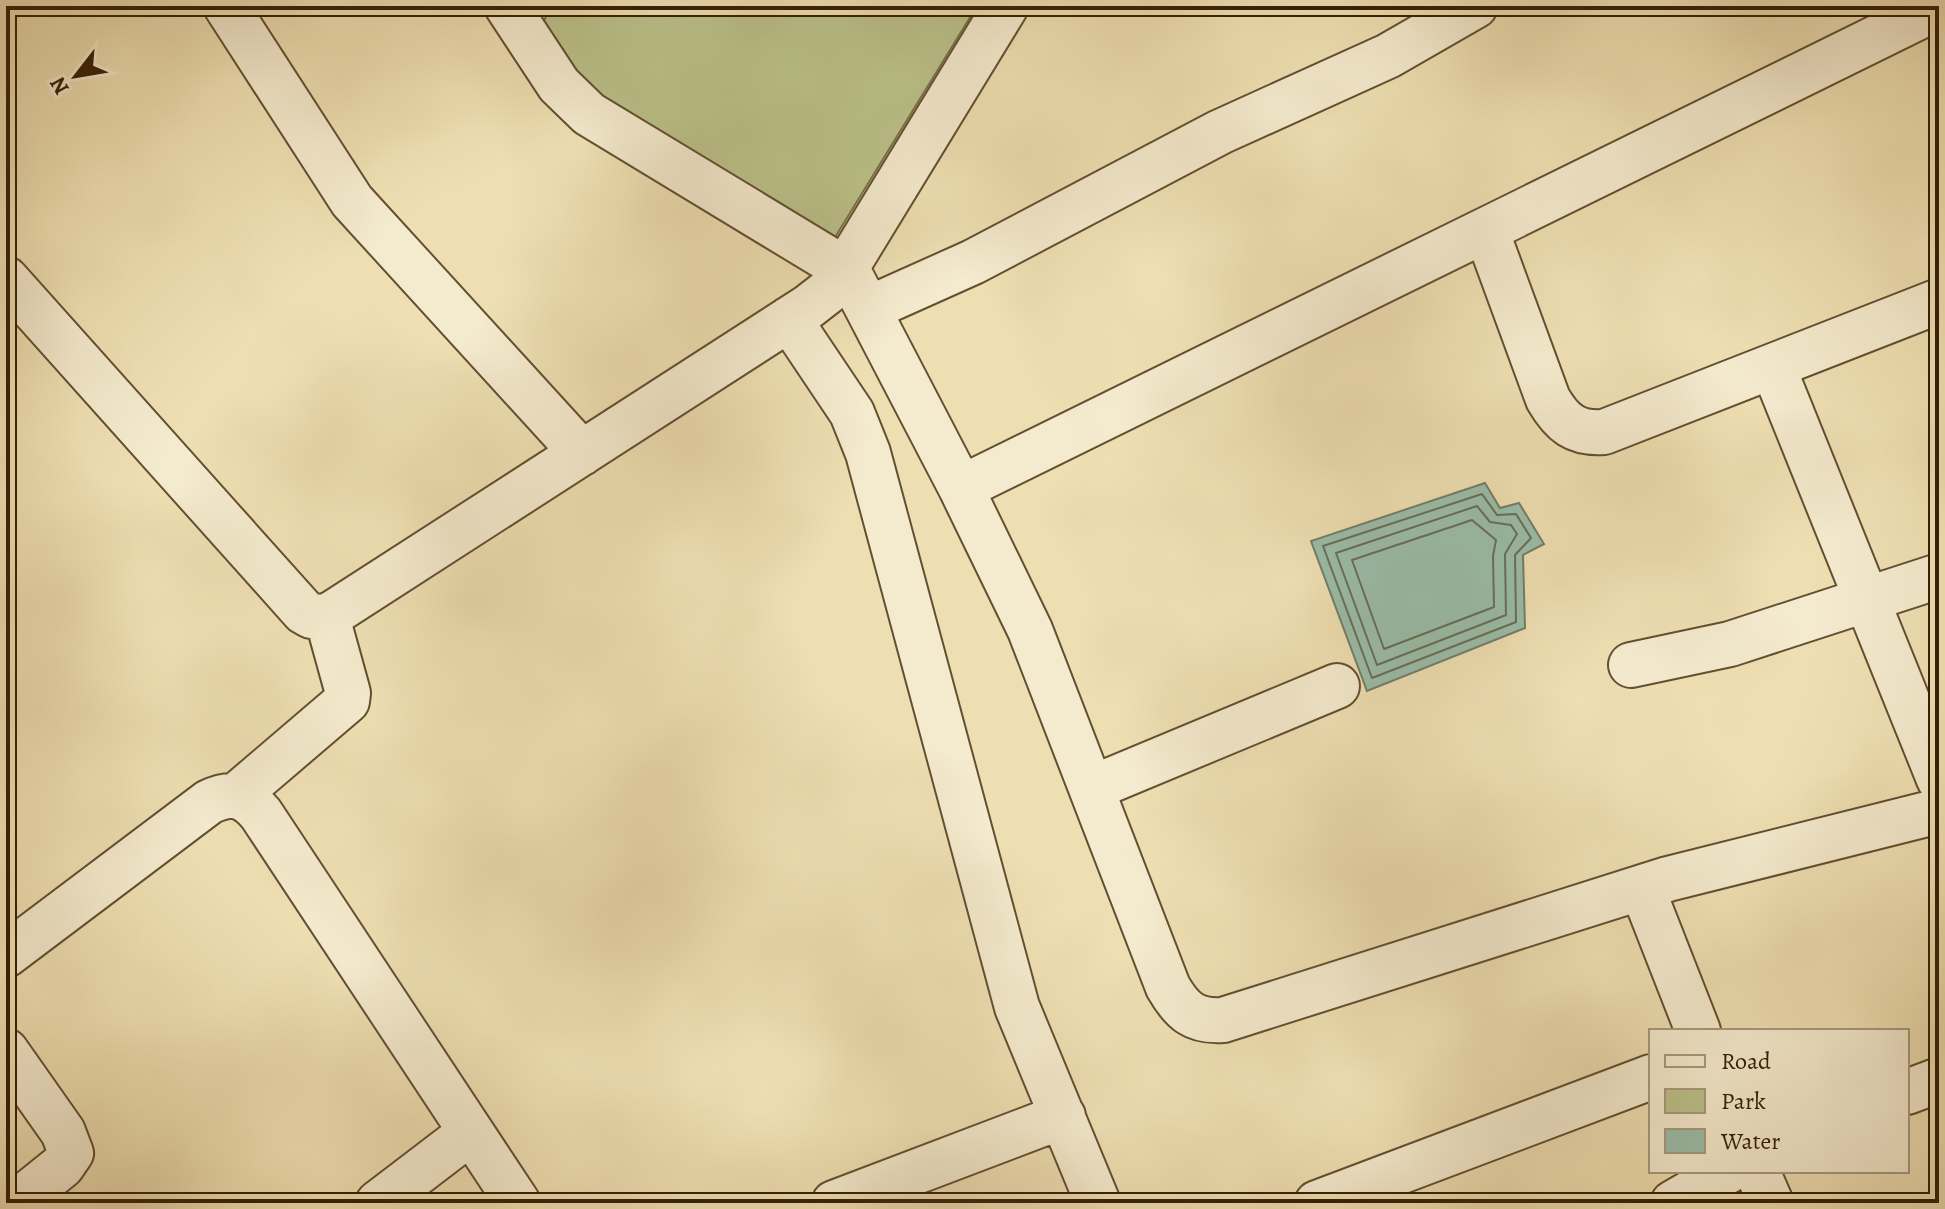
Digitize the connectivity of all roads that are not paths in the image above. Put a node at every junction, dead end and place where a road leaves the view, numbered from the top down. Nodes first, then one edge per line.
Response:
1 (226, 6) edge
2 (507, 6) edge
3 (1006, 6) edge
4 (1475, 6) edge
5 (1939, 7) edge
6 (1486, 230) junction
7 (848, 271) junction
8 (6, 279) edge
9 (1939, 301) edge
10 (868, 309) junction
11 (789, 319) junction
12 (20, 323) edge
13 (1773, 367) junction
14 (582, 453) junction
15 (961, 488) junction
16 (1939, 576) edge
17 (1869, 601) junction
18 (327, 617) junction
19 (1631, 665) dead end
20 (1337, 686) dead end
21 (1939, 779) edge
22 (1092, 788) junction
23 (237, 795) junction
24 (1939, 811) edge
25 (1642, 888) junction
26 (6, 955) edge
27 (1697, 1029) edge
28 (6, 1051) edge
29 (1649, 1078) edge
30 (1939, 1080) edge
31 (1909, 1091) edge
32 (1063, 1116) junction
33 (471, 1132) junction
34 (1725, 1173) edge
35 (1758, 1173) edge
36 (16, 1203) edge
37 (378, 1203) edge
38 (518, 1203) edge
39 (834, 1203) edge
40 (1098, 1203) edge
41 (1317, 1203) edge
42 (1673, 1203) edge
43 (1771, 1203) edge

1 - 14 street
2 - 7 street
3 - 7 street
4 - 10 street
5 - 6 street
6 - 13 street
6 - 15 street
7 - 10 street
7 - 11 street
8 - 12 street
9 - 13 street
10 - 15 street
11 - 14 street
11 - 32 street
12 - 18 street
13 - 17 street
14 - 18 street
15 - 22 street
16 - 17 street
17 - 19 street
17 - 21 street
18 - 23 street
20 - 22 street
22 - 25 street
23 - 26 street
23 - 33 street
24 - 25 street
25 - 27 street
28 - 36 street
29 - 41 street
30 - 31 street
32 - 39 street
32 - 40 street
33 - 37 street
33 - 38 street
34 - 42 street
35 - 43 street

